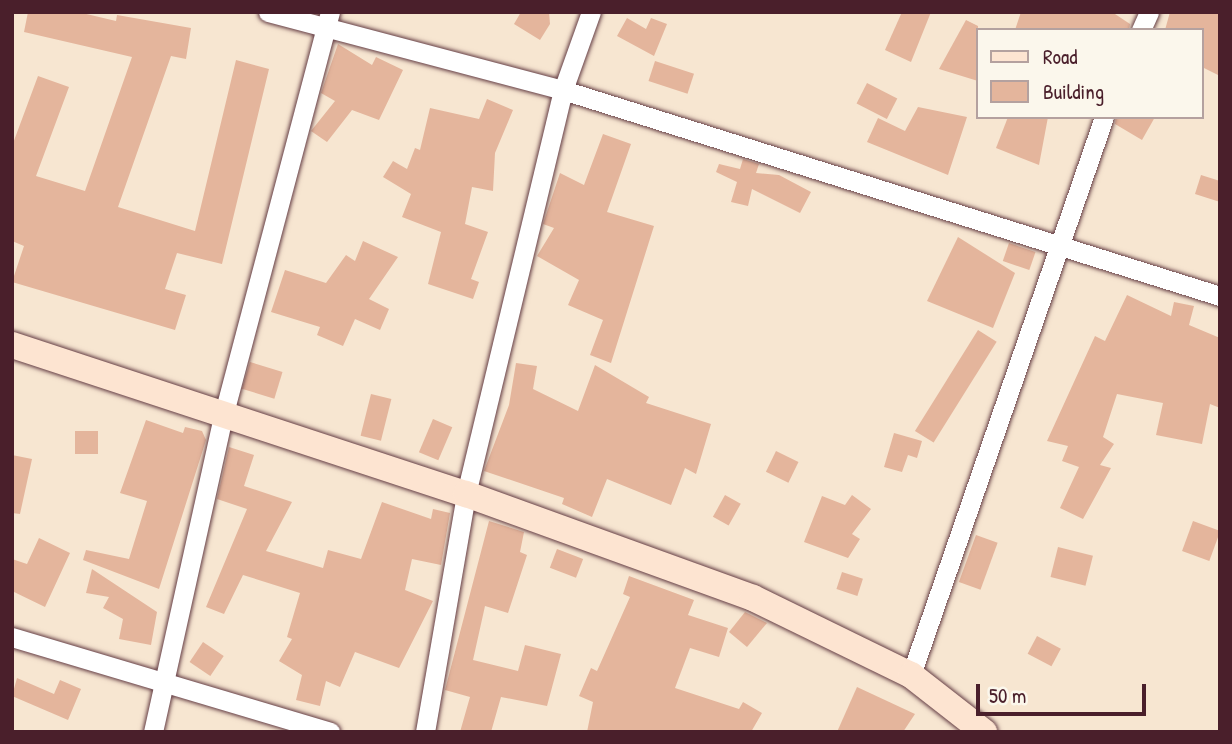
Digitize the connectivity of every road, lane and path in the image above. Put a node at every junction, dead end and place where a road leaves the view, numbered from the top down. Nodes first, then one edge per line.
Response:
1 (268, 12) edge
2 (592, 12) edge
3 (1149, 12) edge
4 (328, 19) edge
5 (1142, 28) edge
6 (563, 90) junction
7 (1103, 119) edge
8 (1058, 242) junction
9 (1220, 296) edge
10 (12, 345) edge
11 (224, 412) junction
12 (466, 494) junction
13 (12, 637) edge
14 (911, 675) junction
15 (161, 681) junction
16 (153, 732) edge
17 (330, 732) edge
18 (425, 732) edge
19 (984, 732) edge

1 - 4 street
2 - 6 street
3 - 5 street
4 - 6 street
4 - 11 street
6 - 8 street
6 - 12 street
7 - 8 street
8 - 9 street
8 - 14 street
10 - 11 street
11 - 12 street
11 - 15 street
12 - 14 street
12 - 18 street
13 - 15 street
14 - 19 street
15 - 16 street
15 - 17 street

